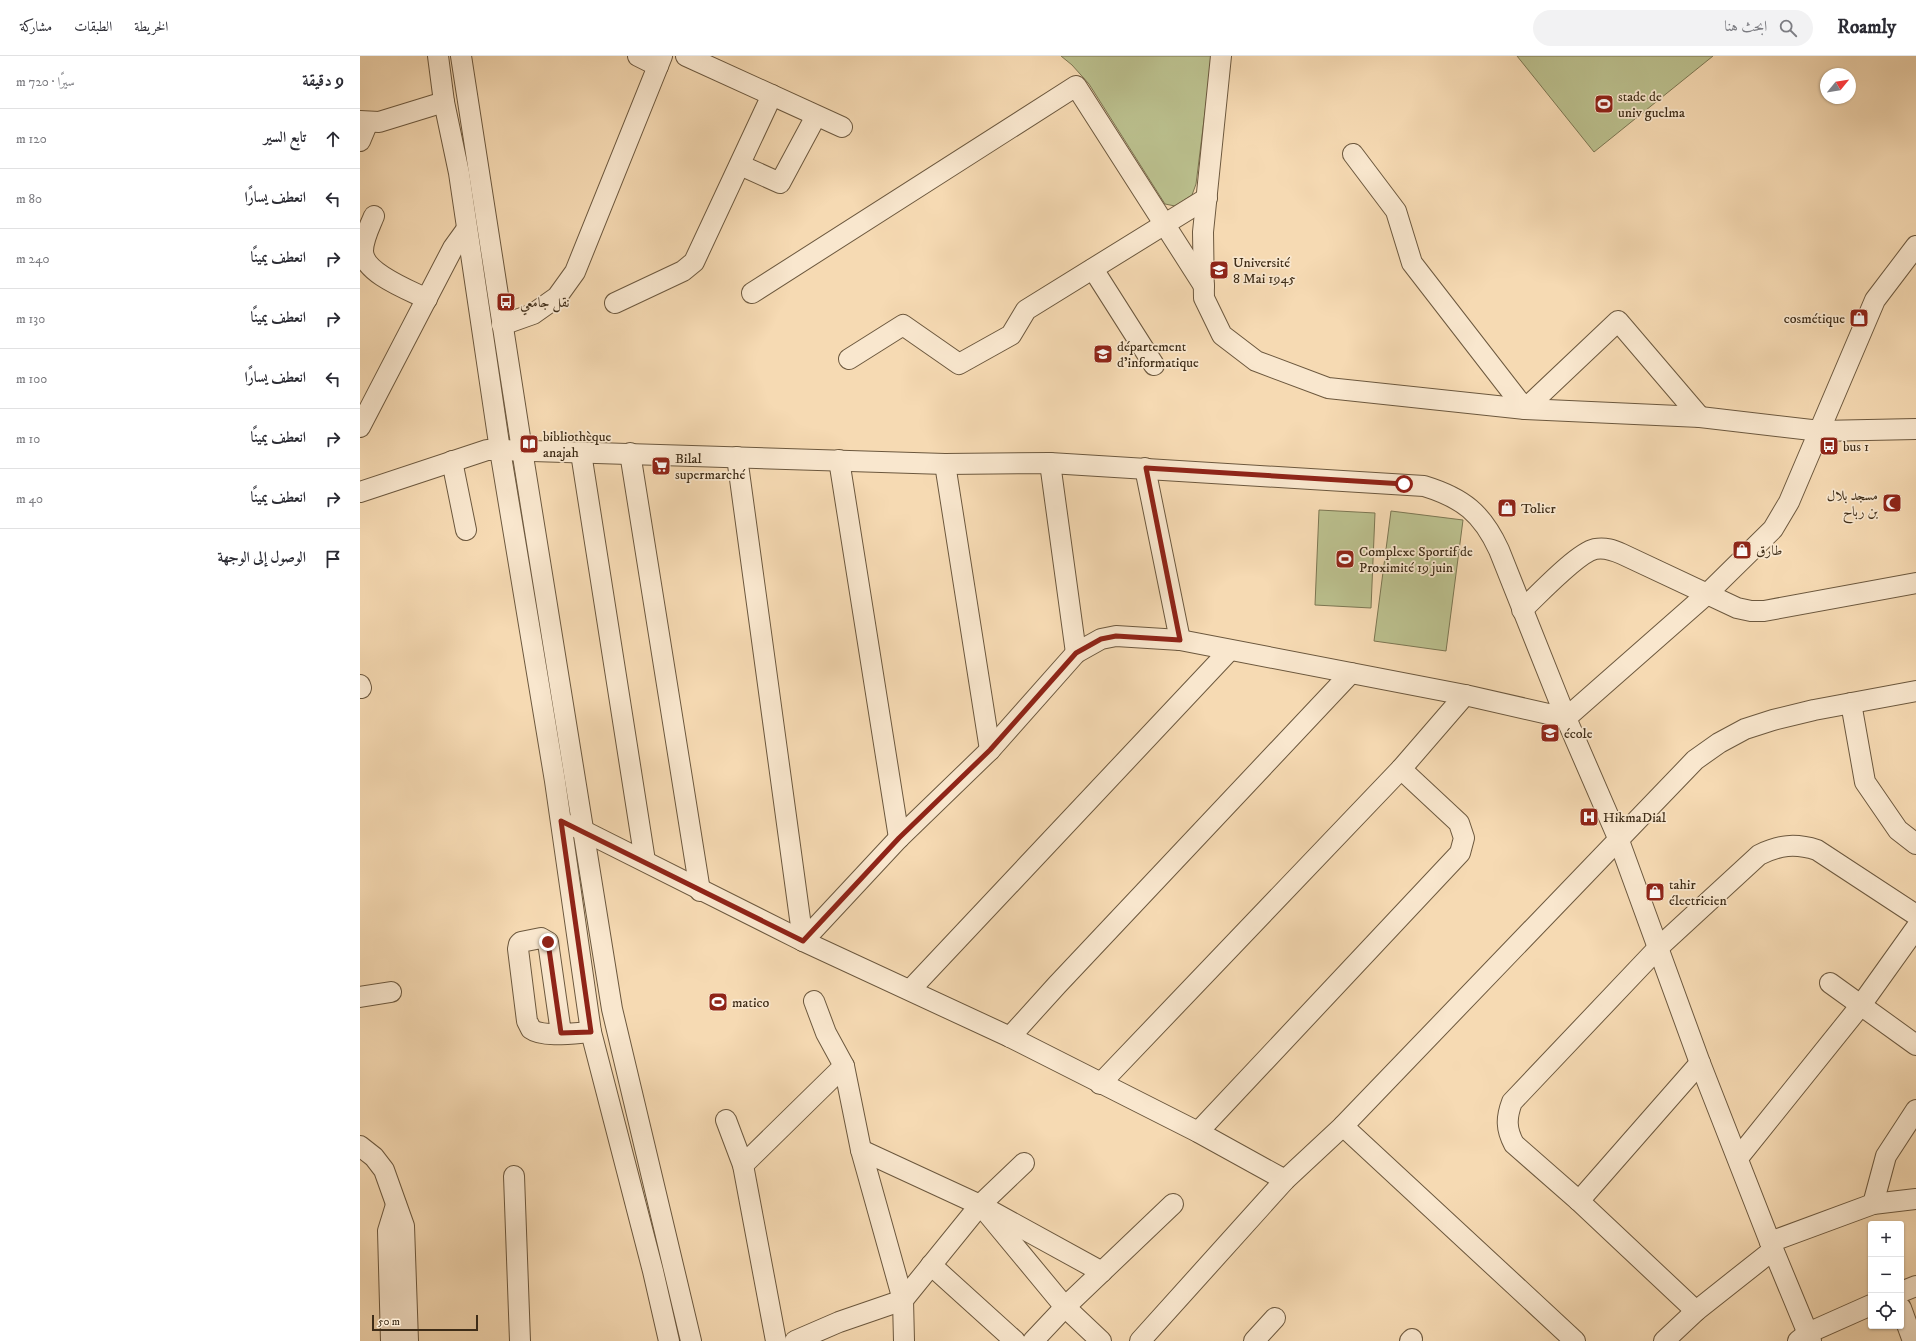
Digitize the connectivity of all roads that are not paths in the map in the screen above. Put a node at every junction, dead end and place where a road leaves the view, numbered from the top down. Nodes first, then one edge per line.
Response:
1 (438, 56) edge
2 (460, 56) edge
3 (638, 56) edge
4 (686, 56) edge
5 (1221, 56) edge
6 (660, 61) edge
7 (772, 95) junction
8 (444, 102) junction
9 (816, 116) junction
10 (364, 122) edge
11 (842, 127) dead end
12 (360, 140) edge
13 (1353, 154) dead end
14 (740, 165) junction
15 (1207, 198) junction
16 (374, 216) dead end
17 (1165, 226) junction
18 (466, 230) junction
19 (1916, 246) edge
20 (1093, 269) junction
21 (1204, 286) junction
22 (752, 293) dead end
23 (426, 299) junction
24 (615, 303) dead end
25 (502, 325) junction
26 (849, 359) dead end
27 (1154, 365) dead end
28 (1525, 409) junction
29 (1700, 417) junction
30 (360, 427) edge
31 (1916, 429) edge
32 (1820, 431) junction
33 (500, 450) junction
34 (522, 450) junction
35 (581, 453) junction
36 (630, 453) junction
37 (737, 457) junction
38 (839, 460) junction
39 (452, 462) junction
40 (1050, 463) junction
41 (945, 464) junction
42 (1146, 468) junction
43 (360, 492) edge
44 (466, 530) dead end
45 (1916, 583) edge
46 (1707, 594) junction
47 (1522, 610) junction
48 (1180, 640) junction
49 (1229, 650) junction
50 (1076, 653) junction
51 (1351, 673) junction
52 (1916, 690) edge
53 (1465, 695) junction
54 (1851, 703) junction
55 (1566, 718) junction
56 (990, 750) junction
57 (1401, 769) junction
58 (561, 821) junction
59 (582, 829) junction
60 (899, 838) junction
61 (1618, 838) junction
62 (1916, 844) edge
63 (645, 861) junction
64 (700, 891) junction
65 (1916, 915) edge
66 (1916, 928) edge
67 (803, 941) junction
68 (1659, 947) junction
69 (1830, 983) dead end
70 (910, 990) junction
71 (391, 992) dead end
72 (360, 997) edge
73 (814, 1001) dead end
74 (1861, 1005) junction
75 (591, 1032) junction
76 (561, 1033) dead end
77 (1010, 1037) junction
78 (1916, 1045) edge
79 (1700, 1063) junction
80 (844, 1066) junction
81 (1100, 1084) junction
82 (1916, 1110) edge
83 (726, 1120) dead end
84 (1343, 1126) junction
85 (1198, 1132) junction
86 (360, 1146) edge
87 (861, 1150) junction
88 (1738, 1158) junction
89 (1024, 1163) dead end
90 (743, 1165) junction
91 (514, 1176) dead end
92 (1284, 1180) junction
93 (1916, 1199) edge
94 (1579, 1201) junction
95 (1173, 1204) dead end
96 (1873, 1204) junction
97 (396, 1205) junction
98 (980, 1205) junction
99 (1772, 1246) junction
100 (931, 1265) junction
101 (1102, 1272) junction
102 (1916, 1286) edge
103 (1904, 1291) edge
104 (903, 1300) junction
105 (1065, 1307) junction
106 (1868, 1307) edge
107 (1696, 1311) junction
108 (1907, 1314) edge
109 (1275, 1318) dead end
110 (839, 1332) edge
111 (1806, 1338) edge
112 (1255, 1340) edge
113 (391, 1341) edge
114 (408, 1341) edge
115 (520, 1341) edge
116 (669, 1341) edge
117 (691, 1341) edge
118 (776, 1341) edge
119 (795, 1341) edge
120 (904, 1341) edge
121 (1015, 1341) edge
122 (1033, 1341) edge
123 (1101, 1341) edge
124 (1140, 1341) edge
125 (1575, 1341) edge
126 (1664, 1341) edge
127 (1912, 1341) edge

1 - 8 street
2 - 25 street
3 - 6 street
4 - 7 street
5 - 15 street
6 - 25 street
7 - 9 street
7 - 14 street
8 - 10 street
8 - 18 street
9 - 11 street
9 - 14 street
10 - 12 street
13 - 28 street
14 - 24 street
15 - 17 street
15 - 21 street
16 - 23 street
17 - 20 street
17 - 21 street
17 - 22 street
18 - 23 street
18 - 33 street
19 - 32 street
20 - 26 street
20 - 27 street
21 - 28 street
23 - 30 street
25 - 34 street
28 - 29 street
28 - 29 street
29 - 32 street
31 - 32 street
32 - 46 street
33 - 34 street
33 - 39 street
33 - 58 street
34 - 35 street
34 - 59 street
35 - 36 street
35 - 63 street
36 - 37 street
36 - 64 street
37 - 38 street
37 - 67 street
38 - 41 street
38 - 60 street
39 - 43 street
39 - 44 street
40 - 41 street
40 - 42 street
40 - 50 street
41 - 56 street
42 - 47 street
42 - 48 street
45 - 46 street
46 - 47 street
46 - 55 street
47 - 55 street
48 - 49 street
48 - 50 street
49 - 51 street
49 - 70 street
50 - 56 street
51 - 53 street
51 - 77 street
52 - 54 street
53 - 55 street
53 - 57 street
54 - 61 street
54 - 62 street
55 - 61 street
56 - 60 street
57 - 81 street
57 - 85 street
58 - 59 street
58 - 75 street
59 - 63 street
59 - 117 street
60 - 67 street
61 - 68 street
61 - 84 street
63 - 64 street
64 - 67 street
65 - 68 street
66 - 74 street
67 - 70 street
68 - 79 street
68 - 94 street
69 - 74 street
70 - 77 street
71 - 72 street
73 - 80 street
74 - 78 street
74 - 88 street
75 - 76 street
75 - 116 street
77 - 81 street
79 - 88 street
79 - 94 street
80 - 87 street
80 - 90 street
81 - 85 street
82 - 96 street
83 - 90 street
84 - 92 street
84 - 125 street
85 - 92 street
86 - 97 street
87 - 98 street
87 - 104 street
88 - 99 street
89 - 98 street
90 - 118 street
91 - 115 street
92 - 124 street
93 - 96 street
94 - 107 street
95 - 101 street
96 - 99 street
97 - 113 street
97 - 114 street
98 - 100 street
98 - 101 street
98 - 105 street
99 - 107 street
99 - 111 street
100 - 104 street
100 - 121 street
101 - 105 street
102 - 103 street
104 - 110 street
104 - 120 street
105 - 122 street
105 - 123 street
106 - 111 street
107 - 126 street
108 - 127 street
109 - 112 street
110 - 119 street

